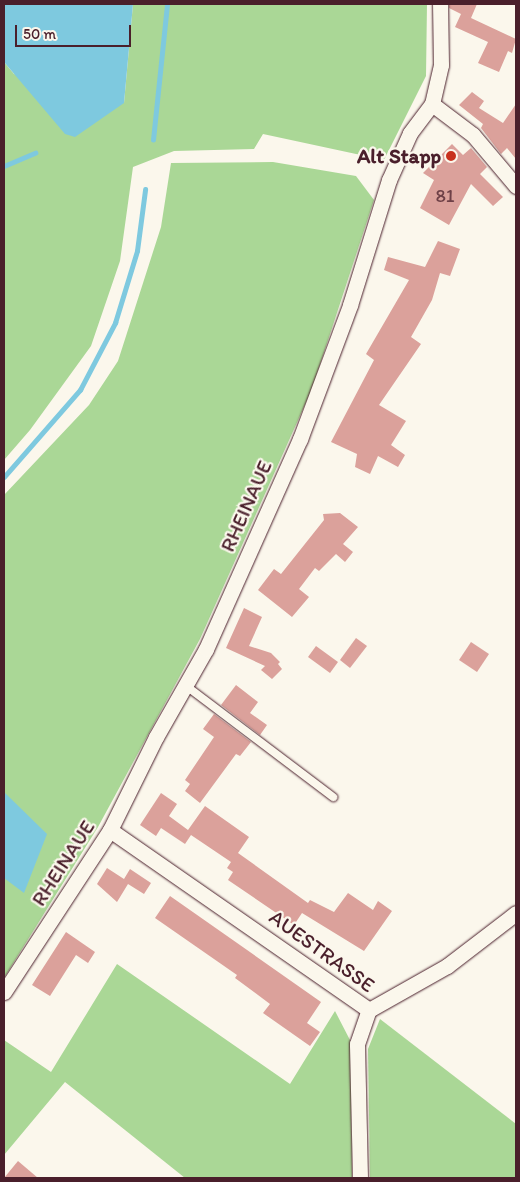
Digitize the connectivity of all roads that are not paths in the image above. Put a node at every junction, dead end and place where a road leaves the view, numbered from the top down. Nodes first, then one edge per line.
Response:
1 (440, 4) edge
2 (432, 104) junction
3 (516, 186) edge
4 (185, 685) junction
5 (333, 797) dead end
6 (110, 830) junction
7 (516, 913) edge
8 (4, 992) edge
9 (369, 1010) junction
10 (360, 1178) edge

1 - 2 street, RHEINAUE
2 - 3 street
2 - 4 street, RHEINAUE
4 - 5 lane
4 - 6 street, RHEINAUE
6 - 8 street, RHEINAUE
6 - 9 street, AUESTRASSE
7 - 9 street
9 - 10 street, AUESTRASSE

